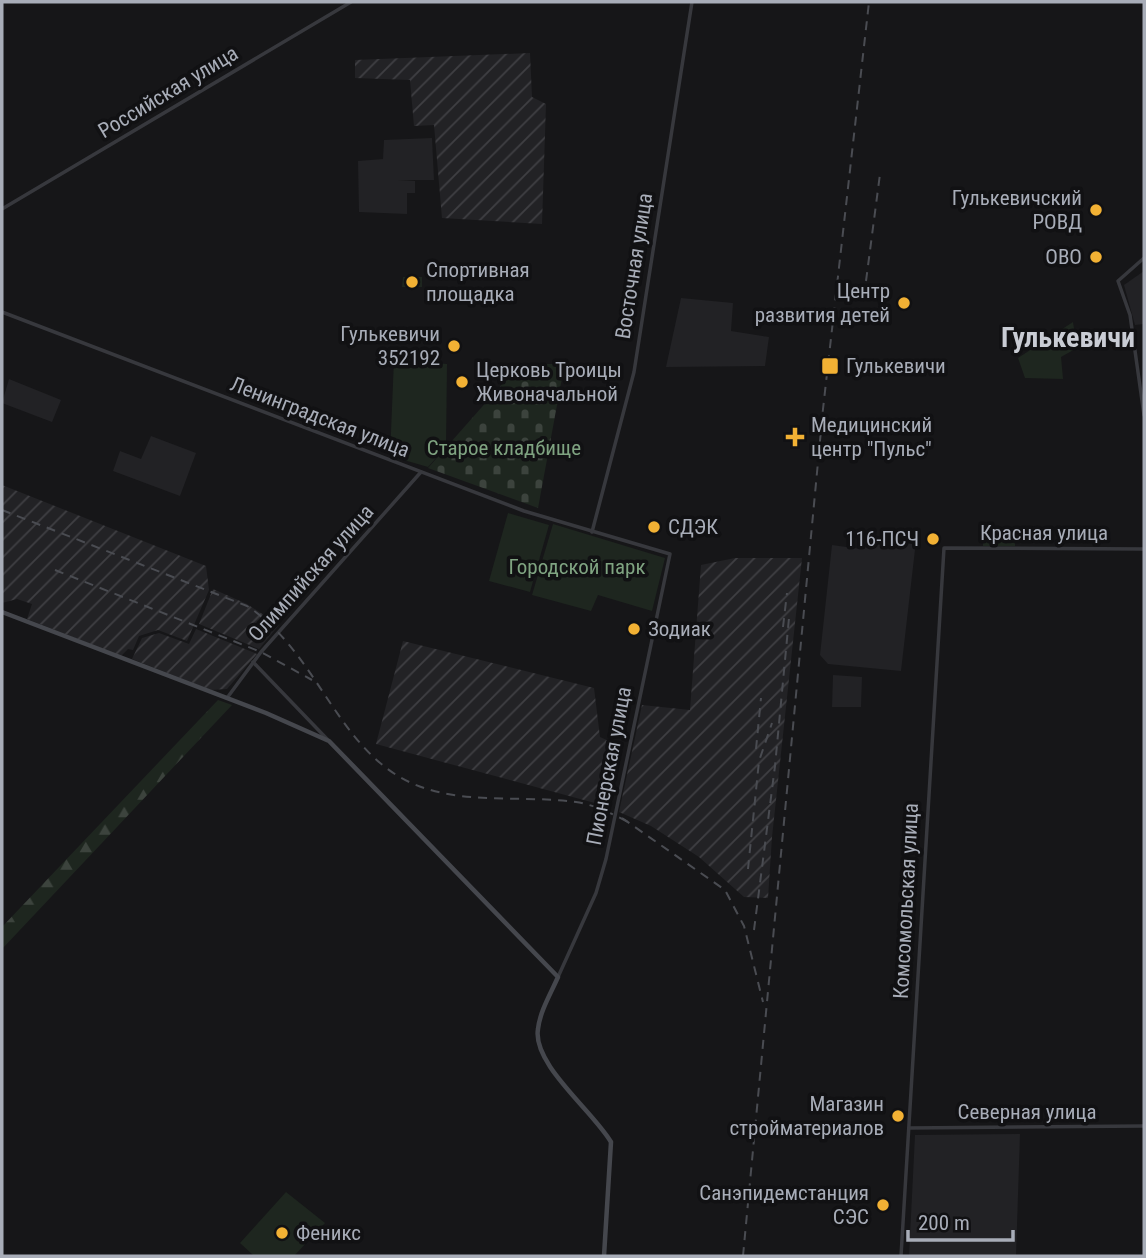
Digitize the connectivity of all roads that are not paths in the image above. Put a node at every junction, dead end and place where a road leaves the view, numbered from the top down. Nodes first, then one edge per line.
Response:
1 (351, 2) edge
2 (692, 2) edge
3 (2, 209) edge
4 (1144, 258) edge
5 (2, 312) edge
6 (1144, 415) edge
7 (421, 472) junction
8 (592, 532) junction
9 (944, 548) joint
10 (1144, 549) edge
11 (670, 554) joint
12 (2, 612) edge
13 (253, 662) junction
14 (228, 698) junction
15 (329, 741) junction
16 (558, 977) junction
17 (1144, 1126) edge
18 (909, 1128) junction
19 (604, 1256) edge
20 (901, 1256) edge

1 - 3 street, Российская улица
2 - 8 street, Восточная улица
4 - 6 street
5 - 7 street, Ленинградская улица
7 - 8 street, Ленинградская улица
7 - 13 street, Олимпийская улица
8 - 11 street, Ленинградская улица
9 - 10 street, Красная улица
9 - 18 street, Комсомольская улица
11 - 16 street, Пионерская улица
12 - 14 main road
13 - 14 street, Олимпийская улица
13 - 15 street
14 - 15 main road
15 - 16 main road
16 - 19 main road
17 - 18 street, Северная улица
18 - 20 street, Комсомольская улица

